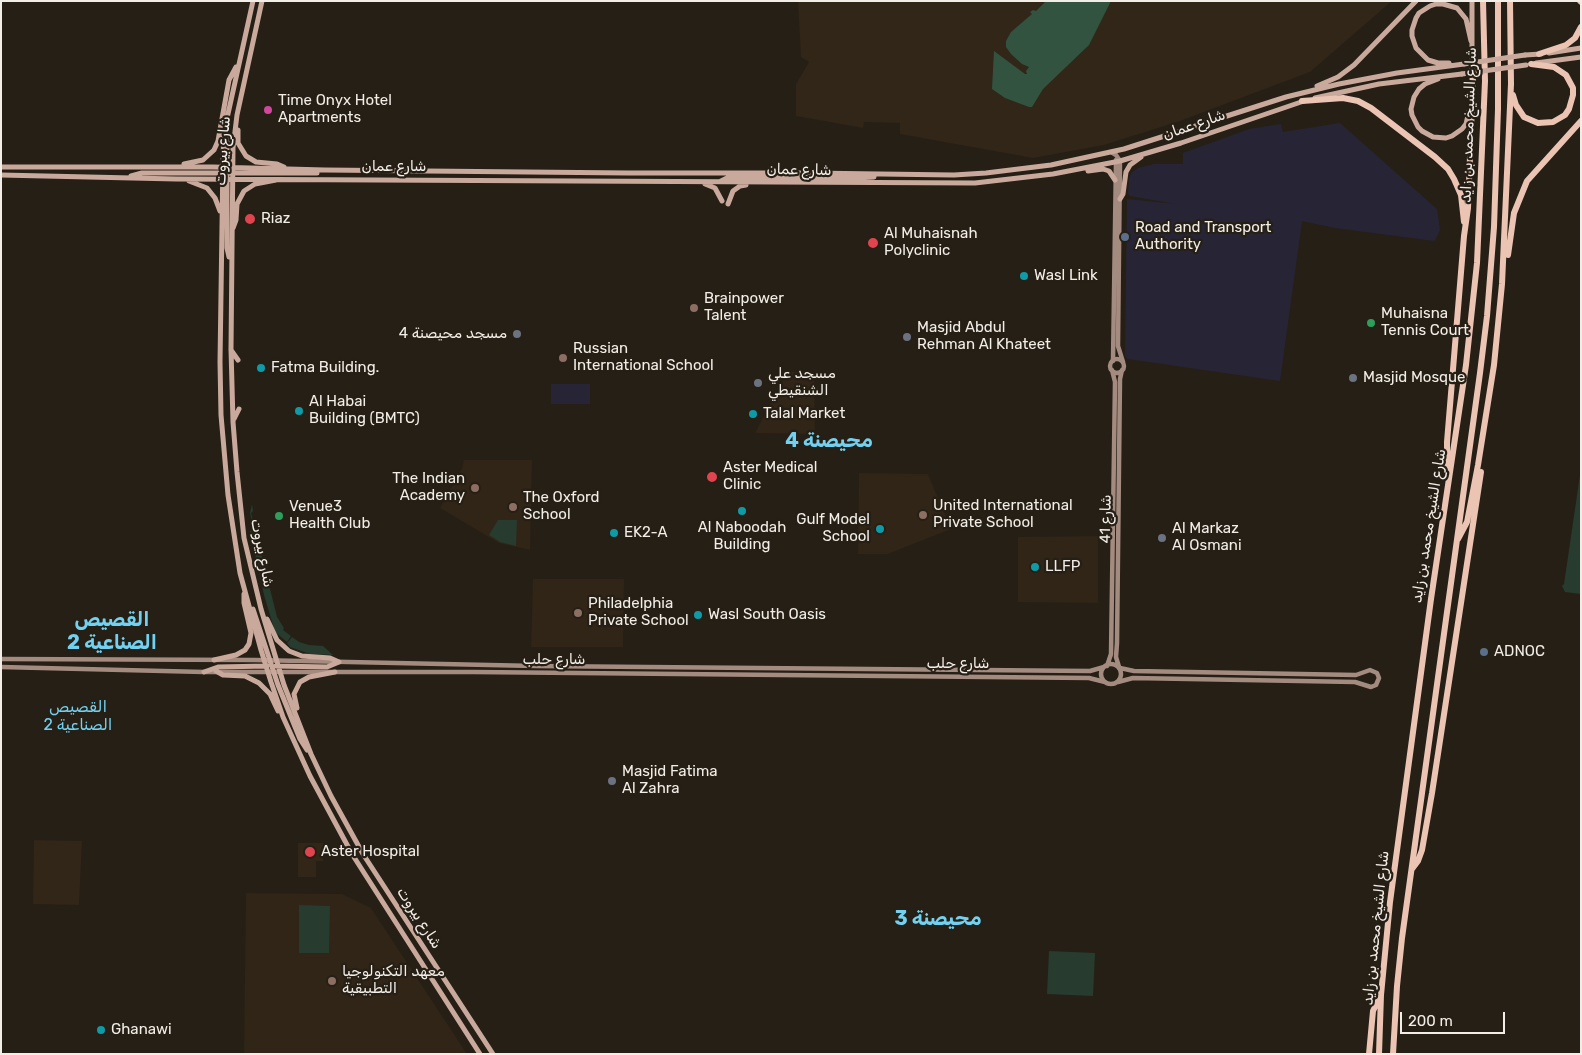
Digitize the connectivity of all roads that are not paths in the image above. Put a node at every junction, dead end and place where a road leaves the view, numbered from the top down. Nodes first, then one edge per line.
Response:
1 (253, 1) edge
2 (262, 1) edge
3 (1416, 1) edge
4 (1472, 1) edge
5 (1484, 1) edge
6 (1498, 1) edge
7 (1510, 1) edge
8 (1514, 1) edge
9 (1511, 27) junction
10 (1581, 27) edge
11 (1473, 48) junction
12 (1581, 48) edge
13 (1539, 54) junction
14 (1581, 57) edge
15 (1463, 64) junction
16 (1528, 64) junction
17 (238, 65) junction
18 (1451, 75) junction
19 (1473, 79) junction
20 (1511, 84) junction
21 (1300, 93) junction
22 (1302, 101) junction
23 (237, 115) junction
24 (1581, 121) edge
25 (1124, 149) junction
26 (1111, 152) junction
27 (1146, 154) junction
28 (1118, 160) junction
29 (1, 167) edge
30 (173, 167) junction
31 (287, 169) junction
32 (324, 170) junction
33 (1073, 171) junction
34 (228, 173) junction
35 (892, 174) junction
36 (1, 176) edge
37 (126, 177) junction
38 (176, 179) junction
39 (280, 179) junction
40 (1115, 180) junction
41 (685, 182) junction
42 (721, 182) junction
43 (768, 182) junction
44 (1120, 199) junction
45 (722, 201) dead end
46 (728, 204) dead end
47 (222, 214) junction
48 (232, 231) junction
49 (1464, 236) junction
50 (232, 262) junction
51 (1502, 284) junction
52 (231, 349) junction
53 (238, 360) dead end
54 (1113, 361) junction
55 (1123, 362) junction
56 (1112, 370) junction
57 (1122, 370) junction
58 (239, 409) dead end
59 (233, 422) junction
60 (1485, 425) junction
61 (1448, 488) junction
62 (1458, 540) junction
63 (244, 591) junction
64 (260, 609) junction
65 (1, 659) edge
66 (90, 660) junction
67 (214, 660) junction
68 (339, 662) junction
69 (272, 666) junction
70 (1106, 666) junction
71 (1, 667) edge
72 (74, 668) junction
73 (1119, 668) junction
74 (216, 671) junction
75 (204, 672) junction
76 (335, 672) junction
77 (1105, 682) junction
78 (1118, 682) junction
79 (284, 717) junction
80 (311, 754) junction
81 (1411, 870) junction
82 (1381, 995) junction
83 (480, 1054) edge
84 (493, 1054) edge
85 (1369, 1054) edge
86 (1379, 1054) edge
87 (1394, 1054) edge

1 - 17 main road, شارع بيروت
2 - 23 main road, شارع بيروت
3 - 21 main road
4 - 11 main road
5 - 61 highway, شارع الشيخ محمد بن زايد
6 - 62 highway, شارع الشيخ محمد بن زايد
7 - 9 highway
8 - 9 highway
9 - 20 highway
10 - 13 highway
11 - 15 main road
11 - 19 main road
12 - 13 main road, شارع عمان
13 - 15 main road, شارع عمان, bridge
14 - 16 main road, شارع عمان
15 - 21 main road, شارع عمان
16 - 18 main road, شارع عمان, bridge
16 - 20 highway
17 - 30 main road
17 - 34 main road, شارع بيروت
18 - 19 main road
18 - 22 main road, شارع عمان
19 - 49 highway
20 - 51 highway
21 - 25 main road, شارع عمان
22 - 27 main road, شارع عمان
22 - 49 highway
23 - 31 main road
23 - 34 main road, شارع بيروت
24 - 51 highway
25 - 26 main road, شارع عمان
25 - 28 street
26 - 28 street
26 - 35 main road, شارع عمان
27 - 28 main road, شارع عمان
27 - 44 main road
28 - 33 main road, شارع عمان
28 - 40 street
28 - 44 street
29 - 30 main road, شارع عمان
30 - 34 main road, شارع عمان
31 - 32 main road, شارع عمان
31 - 34 main road, شارع عمان
32 - 34 main road
32 - 35 main road, شارع عمان
33 - 40 main road
33 - 43 main road, شارع عمان
34 - 37 main road
34 - 38 main road, شارع عمان
34 - 39 main road, شارع عمان
34 - 47 main road, شارع بيروت
34 - 48 main road, شارع بيروت
34 - 50 main road
35 - 42 main road
36 - 37 main road, شارع عمان
37 - 38 main road, شارع عمان
38 - 47 main road
39 - 41 main road, شارع عمان
39 - 48 main road
40 - 54 street
41 - 42 main road, شارع عمان
41 - 45 main road
42 - 43 main road, شارع عمان
43 - 46 main road
44 - 55 street
47 - 63 main road, شارع بيروت
48 - 50 main road, شارع بيروت
49 - 61 highway
50 - 52 main road, شارع بيروت
51 - 60 highway
52 - 53 main road
52 - 59 main road, شارع بيروت
54 - 55 street
54 - 56 street
55 - 57 street
56 - 57 street
56 - 70 street, شارع 41
57 - 73 street, شارع 41
58 - 59 main road
59 - 64 main road, شارع بيروت
60 - 62 highway
60 - 81 highway
61 - 82 highway, شارع الشيخ محمد بن زايد
62 - 81 highway, شارع الشيخ محمد بن زايد
63 - 67 main road
63 - 69 main road, شارع بيروت
64 - 68 main road
64 - 69 main road, شارع بيروت
65 - 66 street, شارع حلب
66 - 67 street, شارع حلب
66 - 72 street
67 - 69 street, شارع حلب
68 - 69 main road
68 - 70 street, شارع حلب
69 - 74 street, شارع حلب
69 - 75 main road
69 - 76 street, شارع حلب
69 - 79 main road, شارع بيروت
69 - 80 main road
70 - 73 street
70 - 77 street
71 - 72 street, شارع حلب
72 - 75 street, شارع حلب
73 - 78 street
73 - 78 street
74 - 75 street, شارع حلب
74 - 79 main road
76 - 77 street, شارع حلب
76 - 80 main road
77 - 78 street
79 - 83 main road, شارع بيروت
80 - 84 main road, شارع بيروت
81 - 87 highway, شارع الشيخ محمد بن زايد
82 - 85 highway
82 - 86 highway, شارع الشيخ محمد بن زايد

